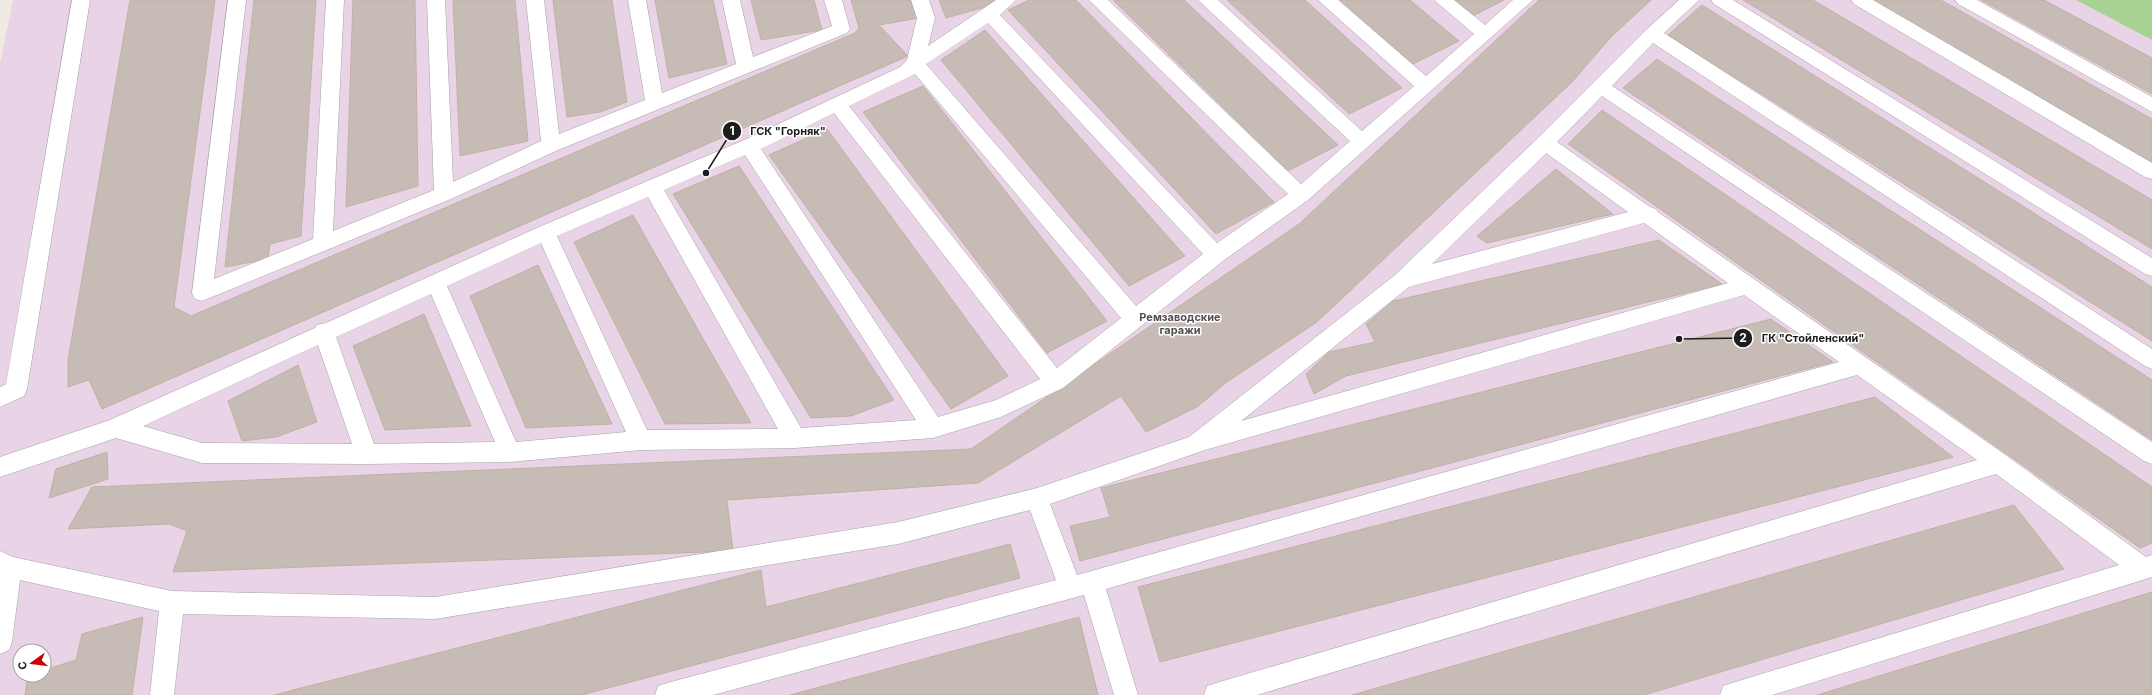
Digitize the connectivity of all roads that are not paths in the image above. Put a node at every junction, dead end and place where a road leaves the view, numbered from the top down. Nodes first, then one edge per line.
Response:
1 (81, 0) edge
2 (237, 0) edge
3 (335, 0) edge
4 (436, 0) edge
5 (535, 0) edge
6 (637, 0) edge
7 (732, 0) edge
8 (833, 0) edge
9 (920, 0) edge
10 (1007, 0) edge
11 (1098, 0) edge
12 (1207, 0) edge
13 (1326, 0) edge
14 (1443, 0) edge
15 (1524, 0) edge
16 (1690, 0) edge
17 (1720, 0) edge
18 (1860, 0) edge
19 (1964, 0) edge
20 (989, 14) junction
21 (1484, 34) junction
22 (1652, 34) junction
23 (915, 63) junction
24 (746, 68) junction
25 (1425, 85) junction
26 (1601, 87) junction
27 (655, 103) junction
28 (838, 105) junction
29 (2152, 105) edge
30 (1363, 142) junction
31 (1545, 143) junction
32 (551, 145) junction
33 (749, 146) junction
34 (2152, 172) edge
35 (652, 187) junction
36 (444, 194) junction
37 (1301, 195) junction
38 (1649, 214) junction
39 (546, 232) junction
40 (323, 244) junction
41 (1216, 254) junction
42 (2152, 268) edge
43 (1402, 281) junction
44 (436, 282) junction
45 (1749, 285) junction
46 (1134, 318) junction
47 (324, 331) junction
48 (2152, 360) edge
49 (1859, 365) junction
50 (1055, 382) junction
51 (0, 398) edge
52 (116, 428) junction
53 (933, 428) junction
54 (795, 438) junction
55 (641, 440) junction
56 (1196, 444) junction
57 (510, 452) junction
58 (366, 454) junction
59 (2152, 454) edge
60 (1999, 463) junction
61 (0, 466) edge
62 (1038, 498) junction
63 (5, 564) edge
64 (2148, 568) edge
65 (1081, 584) junction
66 (172, 602) junction
67 (0, 642) edge
68 (162, 695) edge
69 (667, 695) edge
70 (1126, 695) edge
71 (1216, 695) edge
72 (1732, 695) edge

1 - 51 lane
2 - 40 lane
3 - 40 lane
4 - 36 lane
5 - 32 lane
6 - 27 lane
7 - 24 lane
8 - 24 lane
9 - 23 lane
10 - 20 lane
11 - 37 lane
12 - 30 lane
13 - 25 lane
14 - 21 lane
15 - 21 lane
16 - 22 lane
17 - 42 lane
18 - 34 lane
19 - 29 lane
20 - 23 lane
20 - 41 lane
21 - 25 lane
22 - 26 lane
22 - 48 lane
23 - 28 lane
23 - 46 lane
24 - 27 lane
25 - 30 lane
26 - 31 lane
26 - 59 lane
27 - 32 lane
28 - 33 lane
28 - 50 lane
30 - 37 lane
31 - 38 lane
31 - 43 lane
32 - 36 lane
33 - 35 lane
33 - 53 lane
35 - 39 lane
35 - 54 lane
36 - 40 lane
37 - 41 lane
38 - 43 lane
38 - 45 lane
39 - 44 lane
39 - 55 lane
41 - 46 lane
43 - 56 lane
44 - 47 lane
44 - 57 lane
45 - 49 lane
45 - 56 lane
46 - 50 lane
47 - 52 lane
47 - 58 lane
49 - 60 lane
49 - 65 lane
50 - 53 lane
52 - 58 lane
52 - 61 lane
53 - 54 lane
54 - 55 lane
55 - 57 lane
56 - 62 lane
57 - 58 lane
60 - 64 lane
60 - 71 lane
62 - 65 lane
62 - 66 lane
63 - 66 lane
63 - 67 lane
64 - 72 lane
65 - 69 lane
65 - 70 lane
66 - 68 lane

